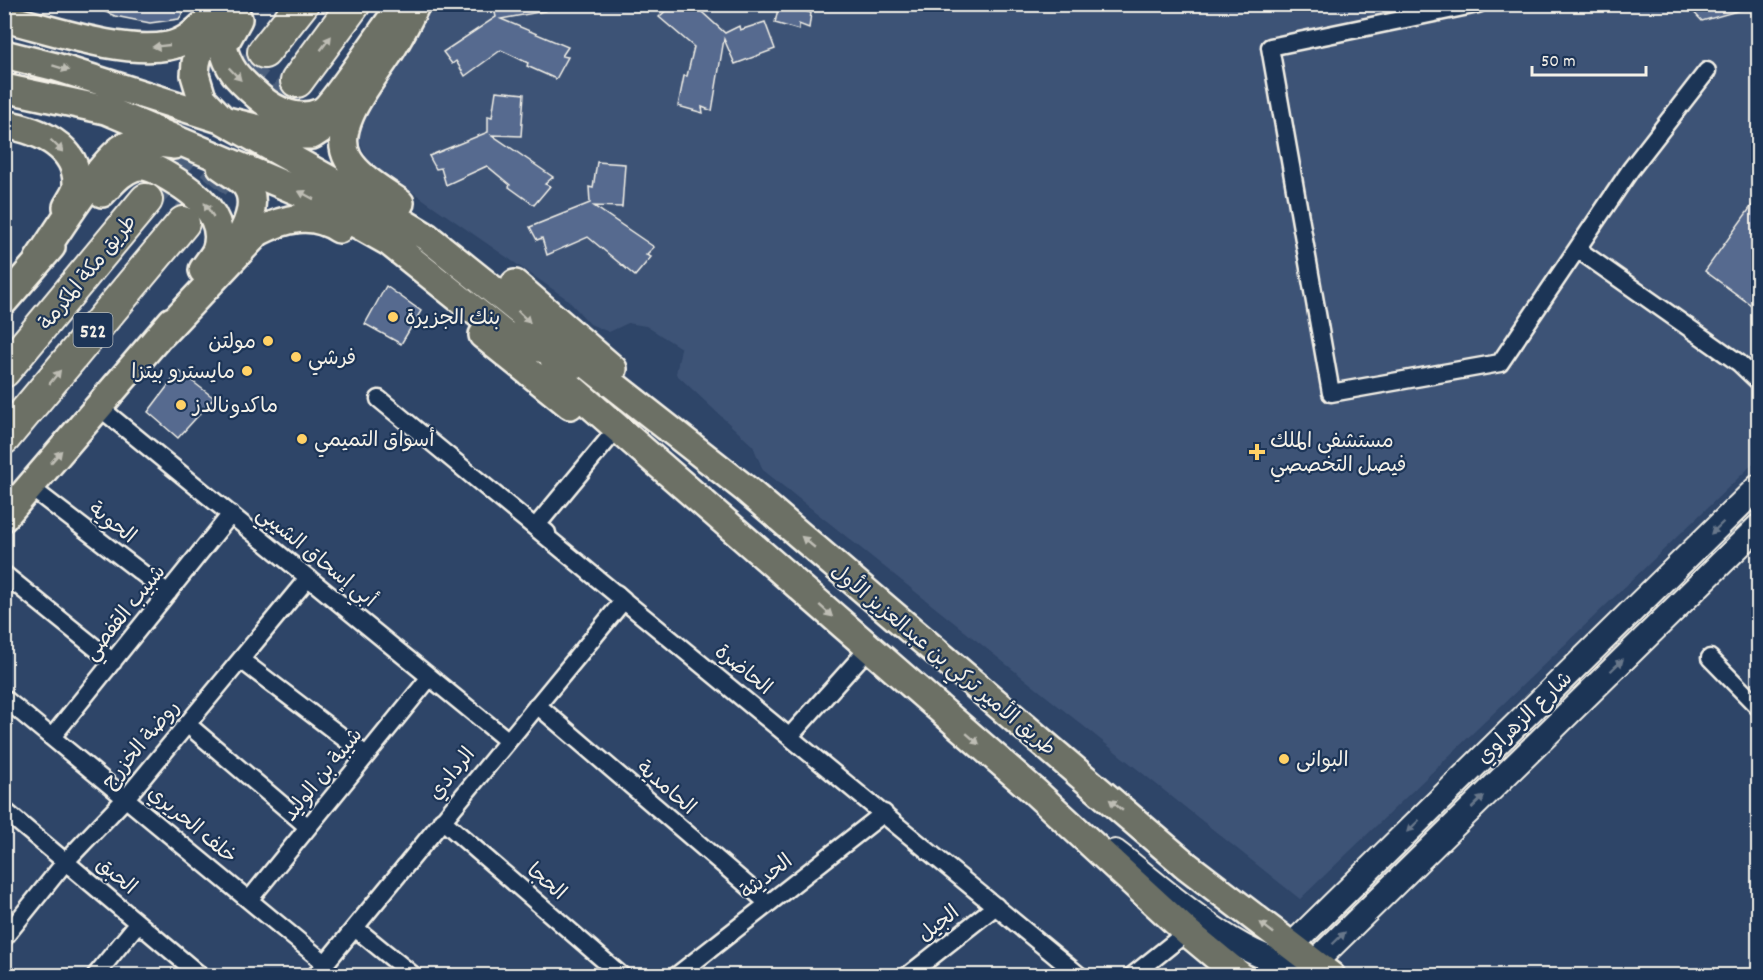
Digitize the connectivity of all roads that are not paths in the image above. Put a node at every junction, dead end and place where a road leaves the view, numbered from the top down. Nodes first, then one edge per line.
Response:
1 (227, 4) edge
2 (237, 4) edge
3 (246, 4) edge
4 (302, 4) edge
5 (354, 4) edge
6 (402, 4) edge
7 (409, 4) edge
8 (416, 4) edge
9 (1478, 4) edge
10 (4, 18) edge
11 (264, 52) tunnel mouth
12 (4, 54) edge
13 (1707, 71) dead end
14 (297, 81) tunnel mouth
15 (4, 88) edge
16 (223, 120) junction
17 (4, 124) edge
18 (198, 148) junction
19 (146, 200) tunnel mouth
20 (183, 223) tunnel mouth
21 (1577, 249) junction
22 (38, 260) junction
23 (4, 301) edge
24 (162, 334) junction
25 (552, 353) junction
26 (4, 371) edge
27 (1758, 381) edge
28 (379, 399) dead end
29 (99, 407) junction
30 (610, 437) junction
31 (4, 438) edge
32 (30, 487) junction
33 (1758, 487) edge
34 (747, 490) junction
35 (231, 514) junction
36 (4, 517) edge
37 (1758, 527) edge
38 (742, 536) junction
39 (4, 574) edge
40 (308, 578) junction
41 (168, 593) junction
42 (624, 600) junction
43 (868, 648) junction
44 (1710, 658) dead end
45 (240, 660) junction
46 (112, 662) junction
47 (430, 677) junction
48 (4, 698) edge
49 (537, 705) junction
50 (1758, 707) edge
51 (187, 724) junction
52 (790, 736) junction
53 (52, 737) junction
54 (507, 740) junction
55 (366, 755) junction
56 (1034, 791) junction
57 (126, 798) junction
58 (4, 810) edge
59 (884, 813) junction
60 (442, 820) junction
61 (308, 827) junction
62 (66, 861) junction
63 (249, 900) junction
64 (768, 903) junction
65 (996, 906) junction
66 (138, 923) junction
67 (355, 928) junction
68 (1187, 932) junction
69 (6, 933) edge
70 (1305, 965) edge
71 (320, 969) edge
72 (95, 975) edge
73 (201, 975) edge
74 (414, 975) edge
75 (622, 975) edge
76 (676, 975) edge
77 (907, 975) edge
78 (1080, 975) edge
79 (1132, 975) edge
80 (1239, 975) edge

1 -> 10 main road
2 - 16 main road
3 -> 6 main road
4 - 11 highway
14 -> 5 highway
7 - 16 main road
8 - 34 main road
9 - 21 street
12 -> 16 main road, طريق الأمير تركي بن عبدالعزيز الأول
13 - 21 street
15 - 18 main road, طريق الأمير تركي بن عبدالعزيز الأول
16 -> 25 main road, طريق الأمير تركي بن عبدالعزيز الأول
17 -> 22 main road
18 - 22 main road
18 - 24 main road
25 -> 18 main road, طريق الأمير تركي بن عبدالعزيز الأول
19 - 26 highway, طريق مكة المكرمة / 522
31 -> 20 highway, طريق مكة المكرمة / 522
21 - 27 street
22 - 23 main road
24 -> 22 main road
24 - 29 main road
24 - 30 main road
25 - 34 main road, طريق الأمير تركي بن عبدالعزيز الأول
25 - 38 main road, طريق الأمير تركي بن عبدالعزيز الأول
28 - 42 street, الحاضرة
32 -> 29 main road
29 - 35 street, أبي إسحاق الشيبي
30 - 38 main road
30 - 42 street
32 - 36 main road
32 - 41 street, الحوية
33 -> 70 street, شارع الزهراوي
70 -> 34 main road, طريق الأمير تركي بن عبدالعزيز الأول
35 - 40 street, أبي إسحاق الشيبي
35 - 41 street, شبيب القفصي
70 -> 37 street
38 -> 43 main road, طريق الأمير تركي بن عبدالعزيز الأول
39 - 46 street
40 - 45 street, روضة الخزرج
40 - 47 street, أبي إسحاق الشيبي
41 - 46 street, شبيب القفصي
42 - 49 street, الردادي
42 - 52 street, الحاضرة
43 - 52 street
43 -> 56 main road, طريق الأمير تركي بن عبدالعزيز الأول
44 - 50 street
45 - 51 street, روضة الخزرج
45 - 55 street
46 - 53 street, شبيب القفصي
47 - 54 street, أبي إسحاق الشيبي
47 - 55 street, شيبة بن الوليد
48 - 53 street, خلف الحريري
49 - 54 street, الردادي
49 - 64 street, الحامدية
51 - 57 street, روضة الخزرج
51 - 61 street
52 - 59 street, الحاضرة
53 - 57 street, خلف الحريري
54 - 60 street, الردادي
55 - 61 street, شيبة بن الوليد
56 - 68 main road, طريق الأمير تركي بن عبدالعزيز الأول
56 - 70 street
57 - 62 street, روضة الخزرج
57 - 63 street, خلف الحريري
58 - 62 street, الحبق
59 - 64 street, الحديثة
59 - 65 street, الحاضرة
60 - 67 street, الردادي
60 - 75 street, الحجا
61 - 63 street, شيبة بن الوليد
62 - 66 street, الحبق
62 - 69 street, روضة الخزرج
63 - 71 street, خلف الحريري
64 - 76 street, الحديثة
65 - 77 street, الجيل
65 - 78 street, الحاضرة
66 - 72 street
66 - 73 street, الحبق
67 - 71 street, الردادي
67 - 74 street
68 - 79 street
68 - 80 main road, طريق الأمير تركي بن عبدالعزيز الأول

